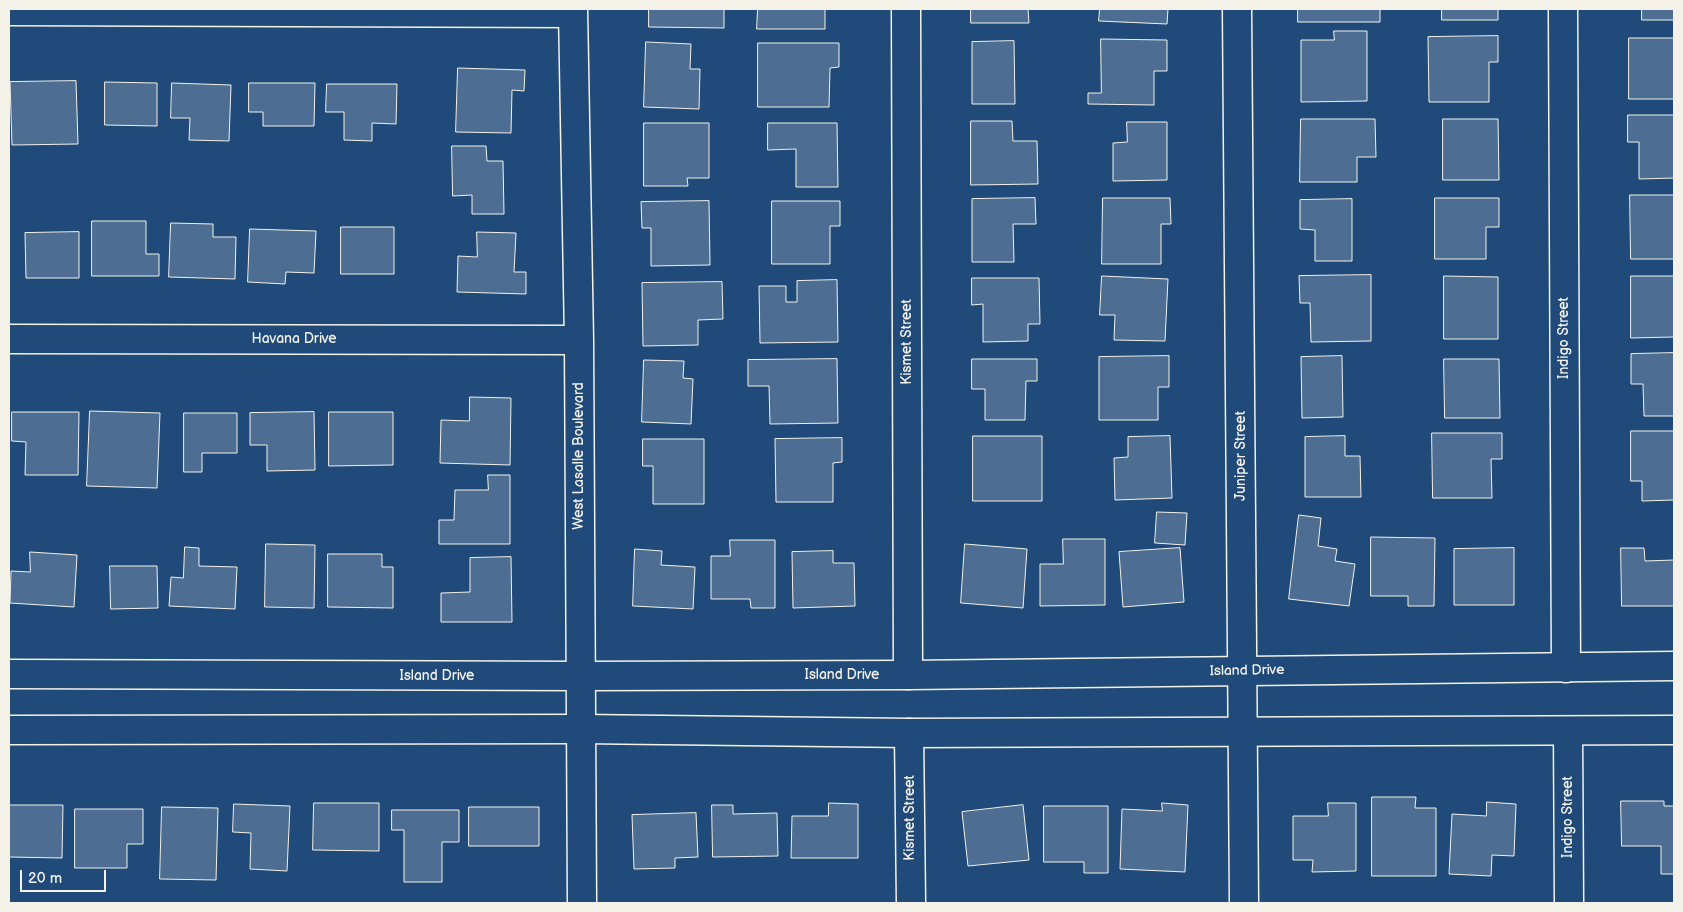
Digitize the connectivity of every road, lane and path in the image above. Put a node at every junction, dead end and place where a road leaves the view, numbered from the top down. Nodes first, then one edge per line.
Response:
1 (906, 9) edge
2 (1237, 9) edge
3 (1563, 9) edge
4 (9, 11) edge
5 (572, 11) edge
6 (9, 339) edge
7 (579, 340) junction
8 (1674, 666) edge
9 (1566, 668) junction
10 (1242, 671) junction
11 (9, 674) edge
12 (908, 675) junction
13 (581, 676) junction
14 (581, 729) junction
15 (9, 730) edge
16 (1674, 730) edge
17 (1568, 731) junction
18 (1242, 732) junction
19 (909, 733) junction
20 (582, 903) edge
21 (911, 903) edge
22 (1244, 903) edge
23 (1569, 903) edge

1 - 12 street, Kismet Street
2 - 10 street, Juniper Street
3 - 9 street, Indigo Street
4 - 5 street
5 - 7 street, West Lasalle Boulevard
6 - 7 street, Havana Drive
7 - 13 street, West Lasalle Boulevard
8 - 9 street, Island Drive
9 - 10 street, Island Drive
10 - 12 street, Island Drive
10 - 18 street, Juniper Street
11 - 13 street, Island Drive
12 - 13 street, Island Drive
13 - 14 street, West Lasalle Boulevard
14 - 15 street
14 - 19 street
14 - 20 street, West Lasalle Boulevard
16 - 17 street
17 - 18 street
17 - 23 street, Indigo Street
18 - 19 street
18 - 22 street, Juniper Street
19 - 21 street, Kismet Street

